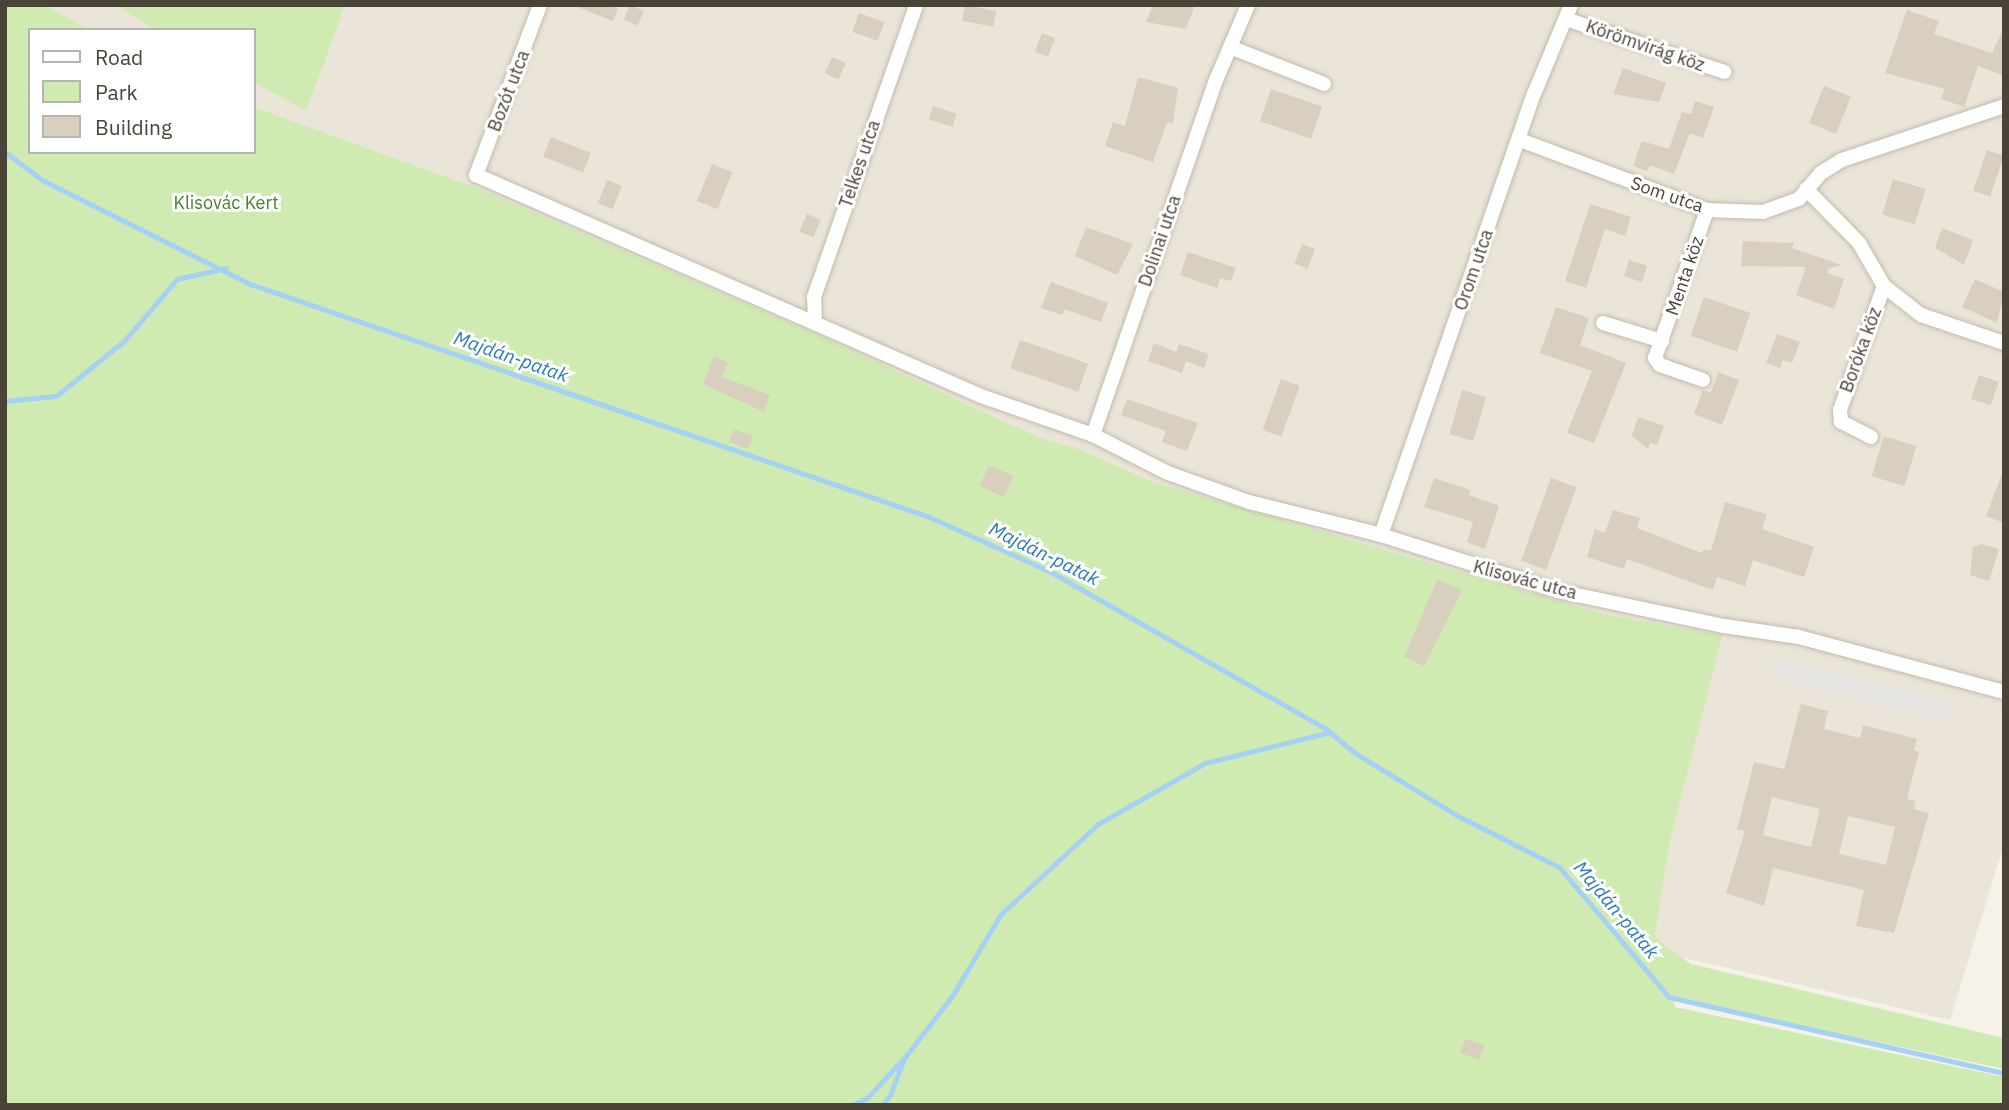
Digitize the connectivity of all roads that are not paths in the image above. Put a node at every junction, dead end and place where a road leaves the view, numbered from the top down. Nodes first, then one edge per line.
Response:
1 (540, 5) edge
2 (916, 5) edge
3 (1248, 5) edge
4 (1569, 12) edge
5 (1230, 47) junction
6 (1724, 72) dead end
7 (1324, 85) dead end
8 (2004, 106) edge
9 (1520, 140) junction
10 (476, 175) joint
11 (1807, 189) junction
12 (1707, 210) junction
13 (1884, 286) junction
14 (815, 323) junction
15 (1603, 323) dead end
16 (1662, 341) junction
17 (2004, 342) edge
18 (1703, 380) dead end
19 (1093, 435) junction
20 (1871, 437) dead end
21 (1381, 535) junction
22 (2004, 692) edge

1 - 10 street, Bozót utca
2 - 14 street, Telkes utca
3 - 5 street, Dolinai utca
4 - 6 street, Körömvirág köz
4 - 9 street, Orom utca
5 - 7 street
5 - 19 street, Dolinai utca
8 - 11 street, Som utca
9 - 12 street, Som utca
9 - 21 street, Orom utca
10 - 14 street, Klisovác utca
11 - 12 street, Som utca
11 - 13 street
12 - 16 street, Menta köz
13 - 17 street
13 - 20 street, Boróka köz
14 - 19 street, Klisovác utca
15 - 16 street
16 - 18 street
19 - 21 street, Klisovác utca
21 - 22 street, Klisovác utca

